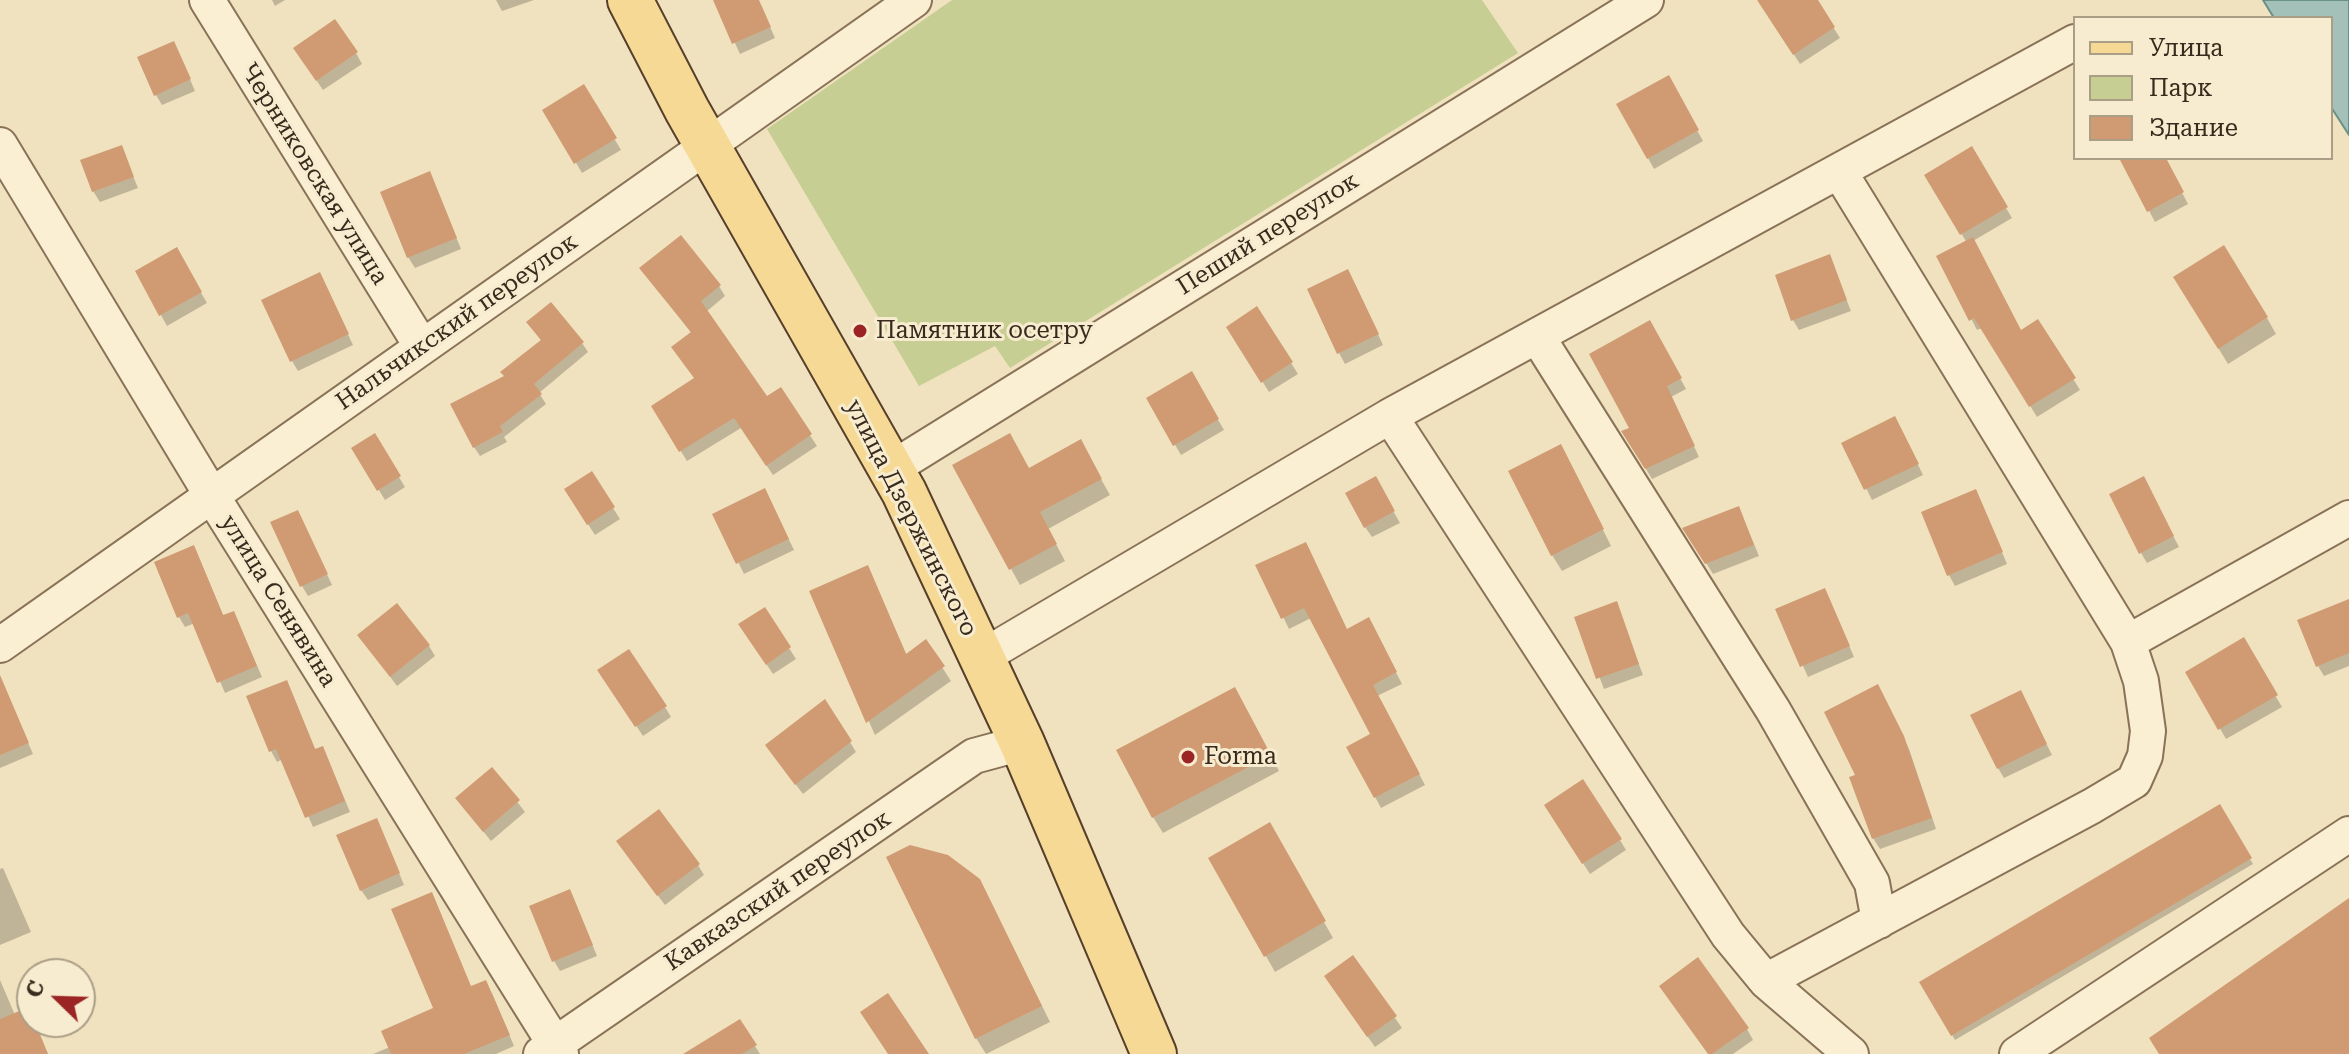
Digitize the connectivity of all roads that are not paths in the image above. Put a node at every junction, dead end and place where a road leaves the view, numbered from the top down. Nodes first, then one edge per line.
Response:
1 (207, 0) edge
2 (630, 0) edge
3 (914, 0) edge
4 (1646, 0) edge
5 (2073, 43) edge
6 (708, 144) junction
7 (0, 145) edge
8 (1839, 171) junction
9 (1537, 336) junction
10 (422, 347) junction
11 (1390, 416) junction
12 (891, 469) junction
13 (212, 496) junction
14 (2349, 518) edge
15 (2128, 642) junction
16 (0, 645) edge
17 (982, 657) junction
18 (1022, 743) junction
19 (2349, 834) edge
20 (1879, 921) junction
21 (1766, 981) junction
22 (553, 1050) edge
23 (1154, 1054) edge
24 (1851, 1054) edge
25 (2017, 1054) edge

1 - 10 street, Черниковская улица
2 - 6 main road, улица Дзержинского
3 - 6 street, Нальчикский переулок
4 - 12 street, Пеший переулок
5 - 8 street
6 - 10 street, Нальчикский переулок
6 - 12 main road, улица Дзержинского
7 - 13 street, улица Сенявина
8 - 9 street
8 - 15 street
9 - 11 street
9 - 20 street
10 - 13 street, Нальчикский переулок
11 - 17 street
11 - 21 street
12 - 17 main road, улица Дзержинского
13 - 16 street, Нальчикский переулок
13 - 22 street, улица Сенявина
14 - 15 street
15 - 20 street
17 - 18 main road, улица Дзержинского
18 - 22 street, Кавказский переулок
18 - 23 main road, улица Дзержинского
19 - 25 street
20 - 21 street
21 - 24 street

